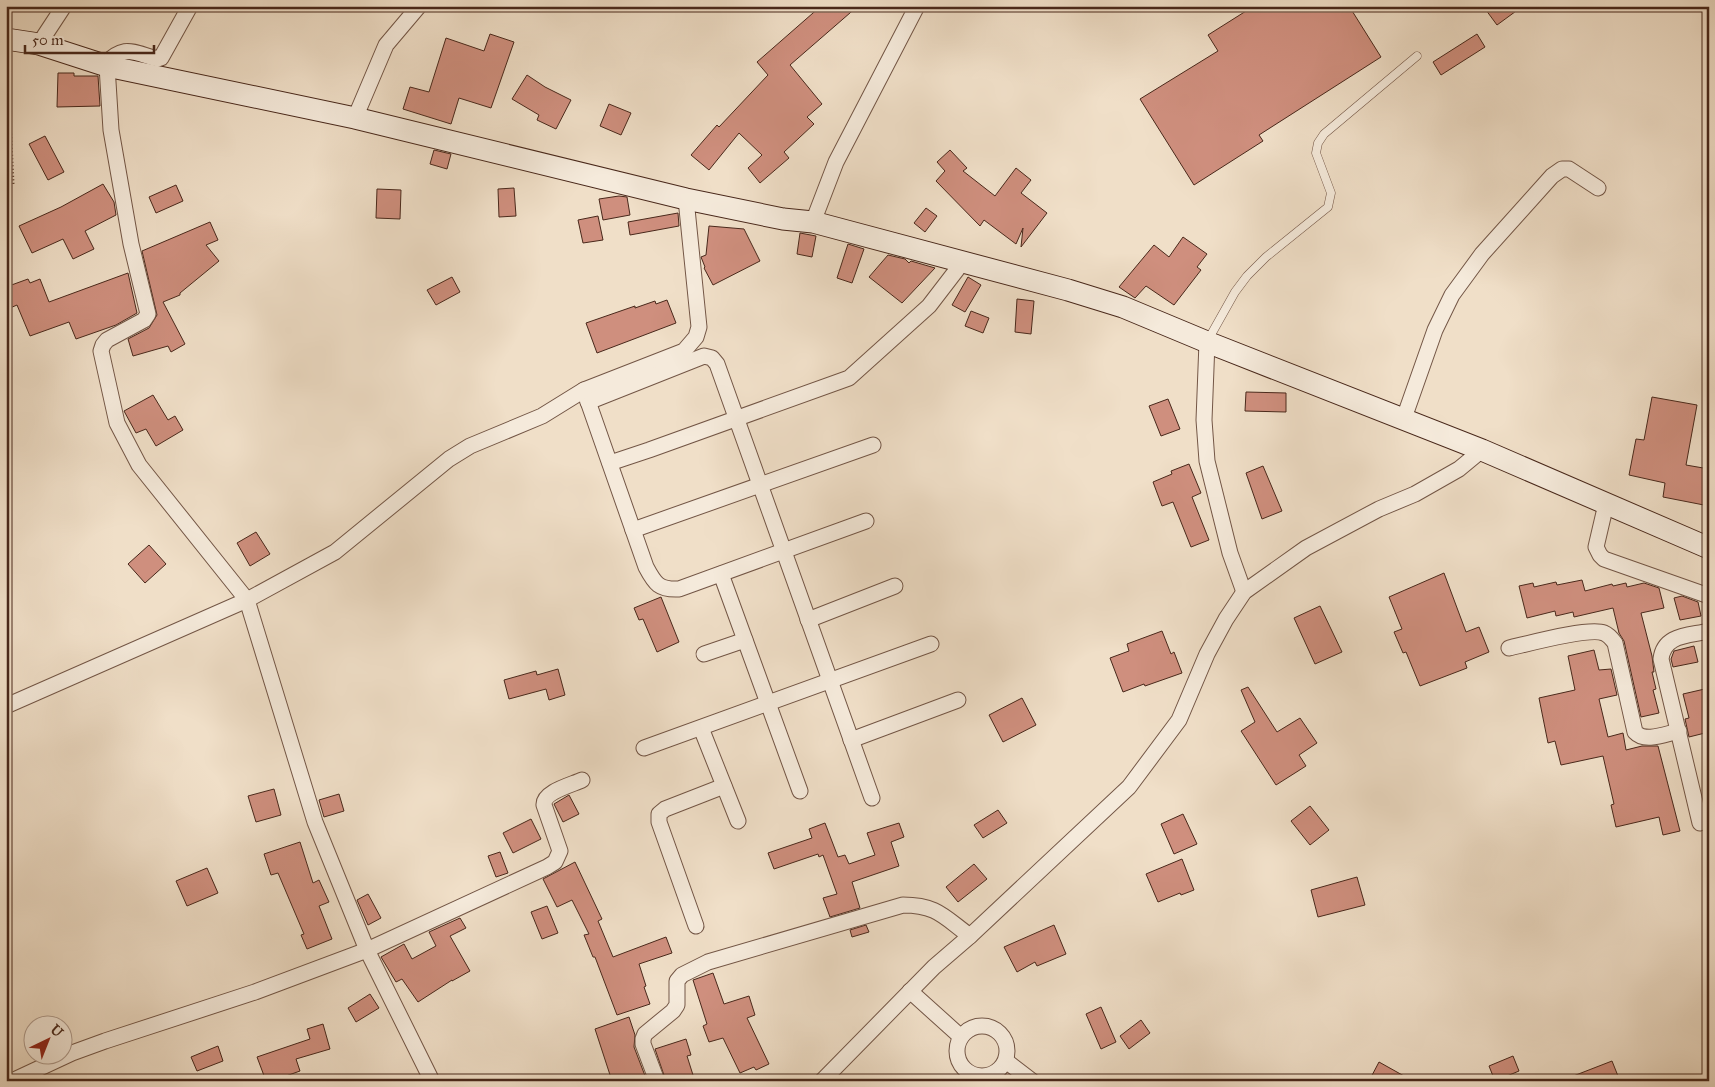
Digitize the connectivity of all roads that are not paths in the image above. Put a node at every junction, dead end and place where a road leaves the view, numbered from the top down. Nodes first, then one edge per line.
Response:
1 (64, 6) edge
2 (190, 6) edge
3 (419, 6) edge
4 (916, 6) edge
5 (6, 39) edge
6 (39, 44) junction
7 (1417, 56) dead end
8 (106, 66) junction
9 (355, 118) junction
10 (1598, 188) dead end
11 (686, 199) junction
12 (813, 222) junction
13 (962, 263) junction
14 (1207, 342) junction
15 (586, 396) junction
16 (1404, 418) junction
17 (736, 419) junction
18 (873, 445) dead end
19 (1482, 450) junction
20 (610, 463) junction
21 (759, 485) junction
22 (1606, 504) junction
23 (866, 521) dead end
24 (633, 530) junction
25 (1709, 548) edge
26 (783, 551) junction
27 (721, 574) junction
28 (895, 586) dead end
29 (1244, 592) junction
30 (1709, 596) edge
31 (247, 600) junction
32 (808, 620) junction
33 (1709, 631) edge
34 (745, 640) junction
35 (931, 644) dead end
36 (1509, 648) dead end
37 (704, 654) dead end
38 (830, 681) junction
39 (958, 700) dead end
40 (768, 704) junction
41 (6, 706) edge
42 (701, 728) junction
43 (1679, 732) junction
44 (851, 740) junction
45 (644, 748) dead end
46 (582, 780) dead end
47 (724, 786) junction
48 (800, 791) dead end
49 (872, 798) dead end
50 (738, 821) dead end
51 (1700, 823) dead end
52 (696, 926) dead end
53 (970, 936) junction
54 (367, 950) junction
55 (910, 991) junction
56 (961, 1036) junction
57 (1003, 1071) edge
58 (12, 1081) edge
59 (432, 1081) edge
60 (656, 1081) edge
61 (822, 1081) edge
62 (1032, 1081) edge

1 - 6 street
2 - 8 street
3 - 9 street
4 - 12 street
5 - 6 street
6 - 8 street
7 - 14 lane
8 - 9 street
8 - 31 street
9 - 11 street
10 - 16 street
11 - 12 street
11 - 15 street
12 - 13 street
13 - 14 street
13 - 17 street
14 - 16 street
14 - 29 street
15 - 17 street
15 - 20 street
15 - 31 street
16 - 19 street
17 - 20 street
17 - 21 street
18 - 21 street
19 - 22 street
19 - 29 street
20 - 24 street
21 - 24 street
21 - 26 street
22 - 25 street
22 - 30 street
23 - 26 street
24 - 27 street
26 - 27 street
26 - 32 street
27 - 34 street
28 - 32 street
29 - 53 street
31 - 41 street
31 - 54 street
32 - 38 street
33 - 43 street
34 - 37 street
34 - 40 street
35 - 38 street
36 - 43 street
38 - 40 street
38 - 44 street
39 - 44 street
40 - 42 street
40 - 48 street
42 - 45 street
42 - 47 street
43 - 51 street
44 - 49 street
46 - 54 street
47 - 50 street
47 - 52 street
53 - 55 street
53 - 60 street
54 - 58 street
54 - 59 street
55 - 56 street
55 - 61 street
56 - 57 street
56 - 57 street
57 - 62 street

